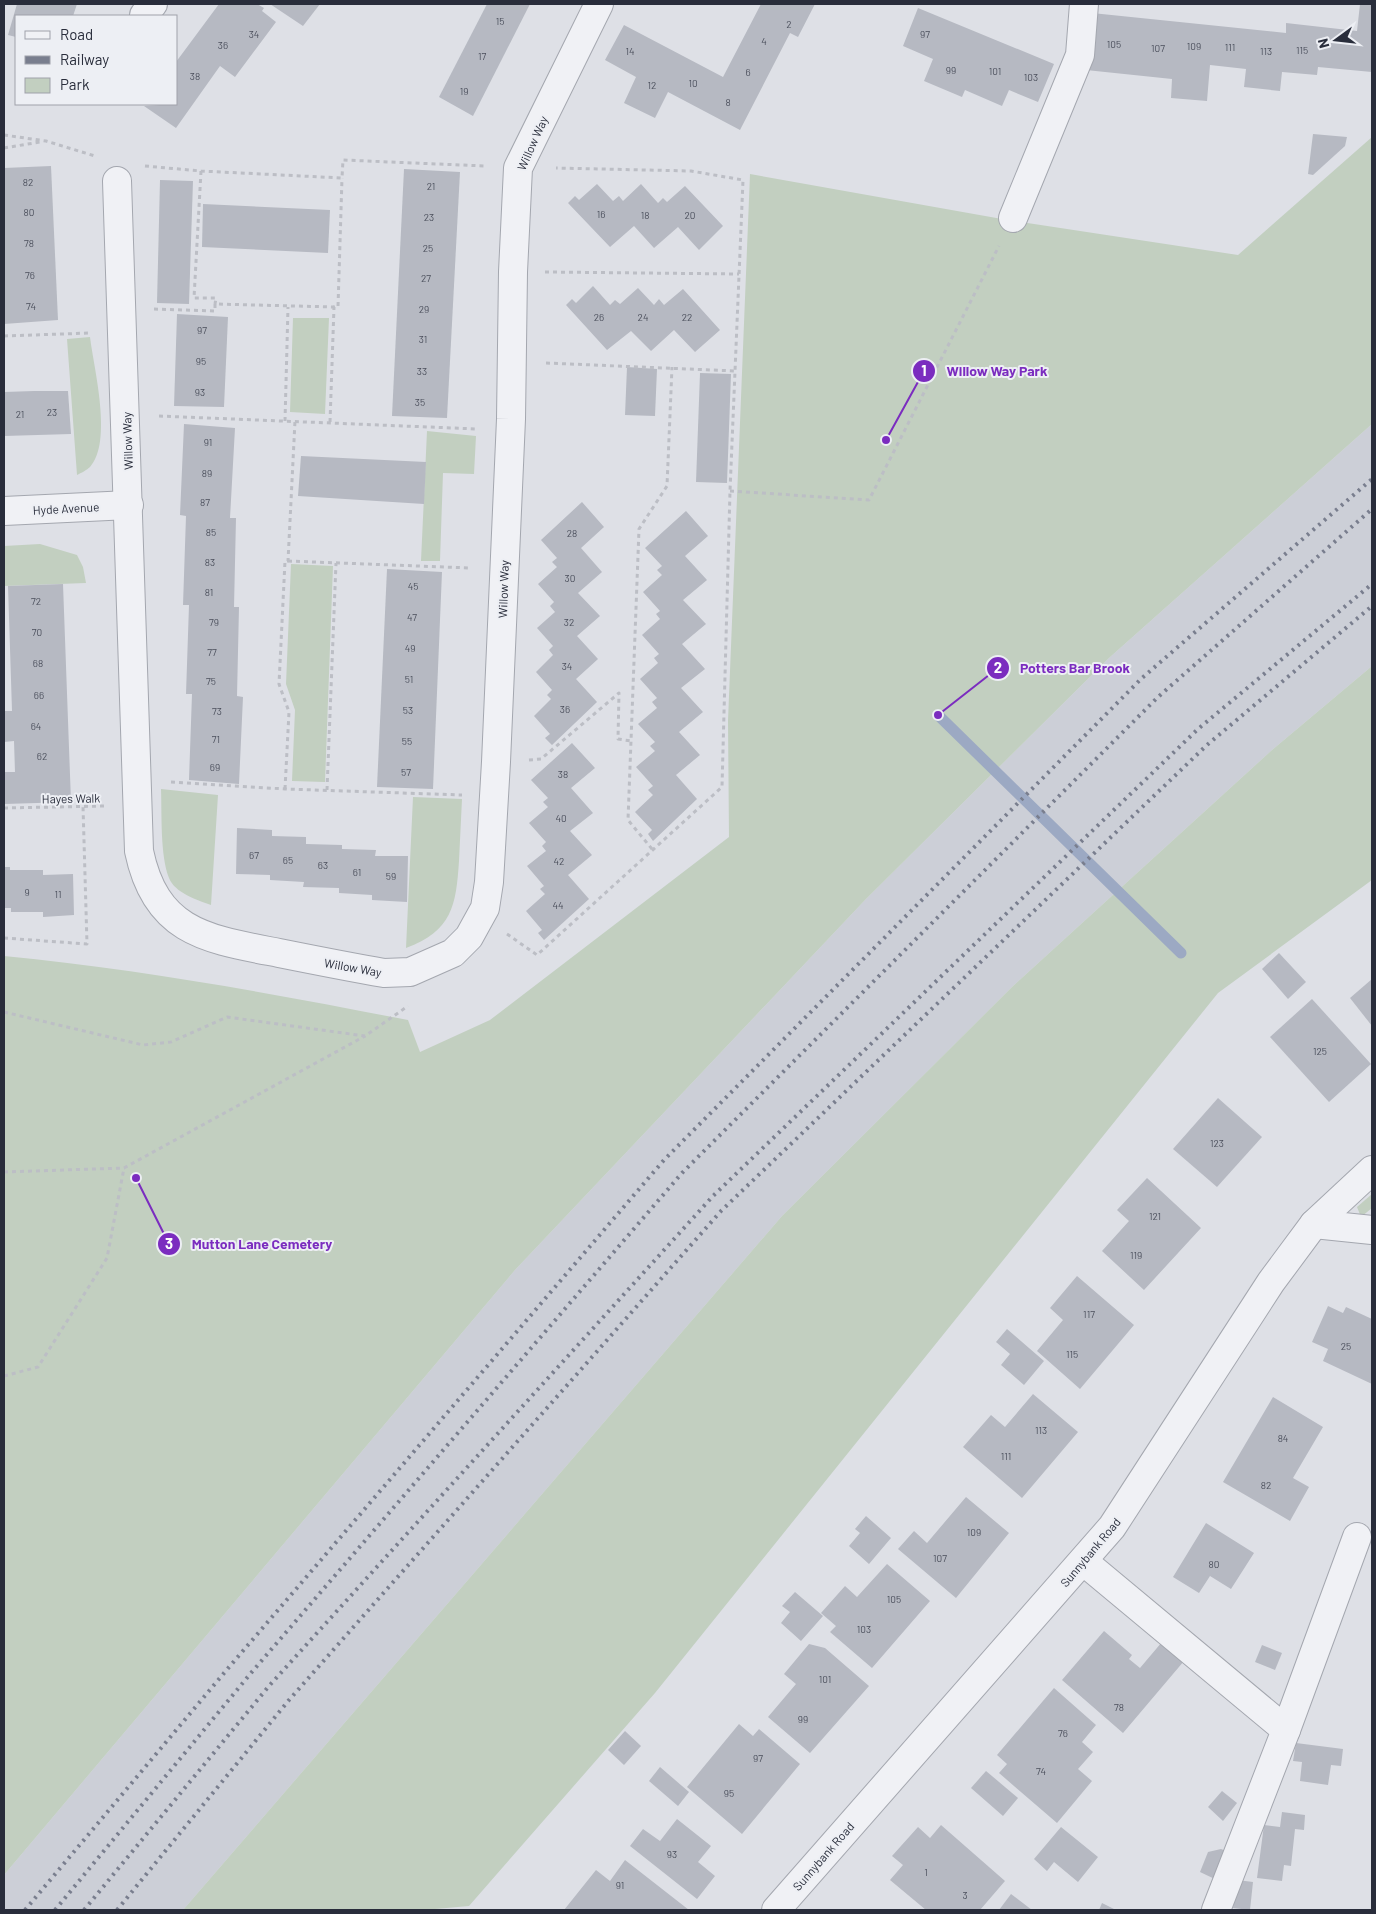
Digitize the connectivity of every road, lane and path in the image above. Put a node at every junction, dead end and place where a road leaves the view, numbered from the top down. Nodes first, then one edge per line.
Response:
1 (599, 4) edge
2 (1084, 4) edge
3 (4, 134) edge
4 (46, 142) junction
5 (4, 148) edge
6 (99, 158) dead end
7 (518, 168) junction
8 (201, 171) junction
9 (126, 173) joint
10 (342, 178) junction
11 (1013, 218) joint
12 (513, 272) junction
13 (740, 274) junction
14 (215, 304) junction
15 (288, 306) junction
16 (334, 307) junction
17 (123, 320) junction
18 (4, 336) edge
19 (513, 361) junction
20 (672, 368) junction
21 (735, 371) junction
22 (126, 415) junction
23 (285, 421) junction
24 (295, 421) junction
25 (330, 422) junction
26 (510, 430) junction
27 (730, 490) junction
28 (129, 505) junction
29 (4, 511) edge
30 (288, 561) junction
31 (336, 563) junction
32 (504, 569) junction
33 (631, 741) junction
34 (496, 762) junction
35 (285, 789) junction
36 (327, 790) junction
37 (138, 792) junction
38 (494, 797) junction
39 (83, 806) junction
40 (4, 808) edge
41 (652, 849) junction
42 (4, 938) edge
43 (537, 955) dead end
44 (410, 972) junction
45 (4, 1012) edge
46 (365, 1036) junction
47 (124, 1168) junction
48 (1372, 1170) edge
49 (4, 1172) edge
50 (1314, 1224) junction
51 (1372, 1230) edge
52 (4, 1376) edge
53 (1357, 1537) dead end
54 (1083, 1561) junction
55 (1286, 1730) junction
56 (787, 1906) edge
57 (1216, 1910) edge

1 - 7 street, Willow Way
2 - 11 street
3 - 4 path
4 - 5 path
4 - 6 path
7 - 10 path
7 - 12 street, Willow Way
7 - 13 path
8 - 9 path
8 - 10 path
8 - 14 path
9 - 17 street, Willow Way
10 - 16 path
11 - 27 path
12 - 13 path
12 - 19 street, Willow Way
13 - 21 path
14 - 15 path
14 - 17 path
15 - 16 path
15 - 23 path
16 - 25 path
17 - 18 path
17 - 22 street, Willow Way
19 - 20 path
19 - 26 street, Willow Way
20 - 21 path
20 - 33 path
21 - 27 path
22 - 23 path
22 - 28 street, Willow Way
23 - 24 path
24 - 25 path
24 - 30 path
25 - 26 path
26 - 32 street, Willow Way
27 - 41 path
28 - 29 street, Hyde Avenue
28 - 37 street, Willow Way
30 - 31 path
30 - 35 path
31 - 32 path
31 - 36 path
32 - 34 street, Willow Way
33 - 34 path
33 - 41 path
34 - 38 street, Willow Way
35 - 36 path, Hayes Walk
35 - 37 path, Hayes Walk
36 - 38 path, Hayes Walk
37 - 39 path, Hayes Walk
37 - 44 street, Willow Way
38 - 44 street, Willow Way
39 - 40 path, Hayes Walk
39 - 42 path
41 - 43 path
44 - 46 path
45 - 46 path
46 - 47 path
47 - 49 path
47 - 52 path
48 - 50 street, Sunnybank Road
50 - 51 street
50 - 54 street, Sunnybank Road
53 - 55 street
54 - 55 street
54 - 56 street, Sunnybank Road
55 - 57 street

